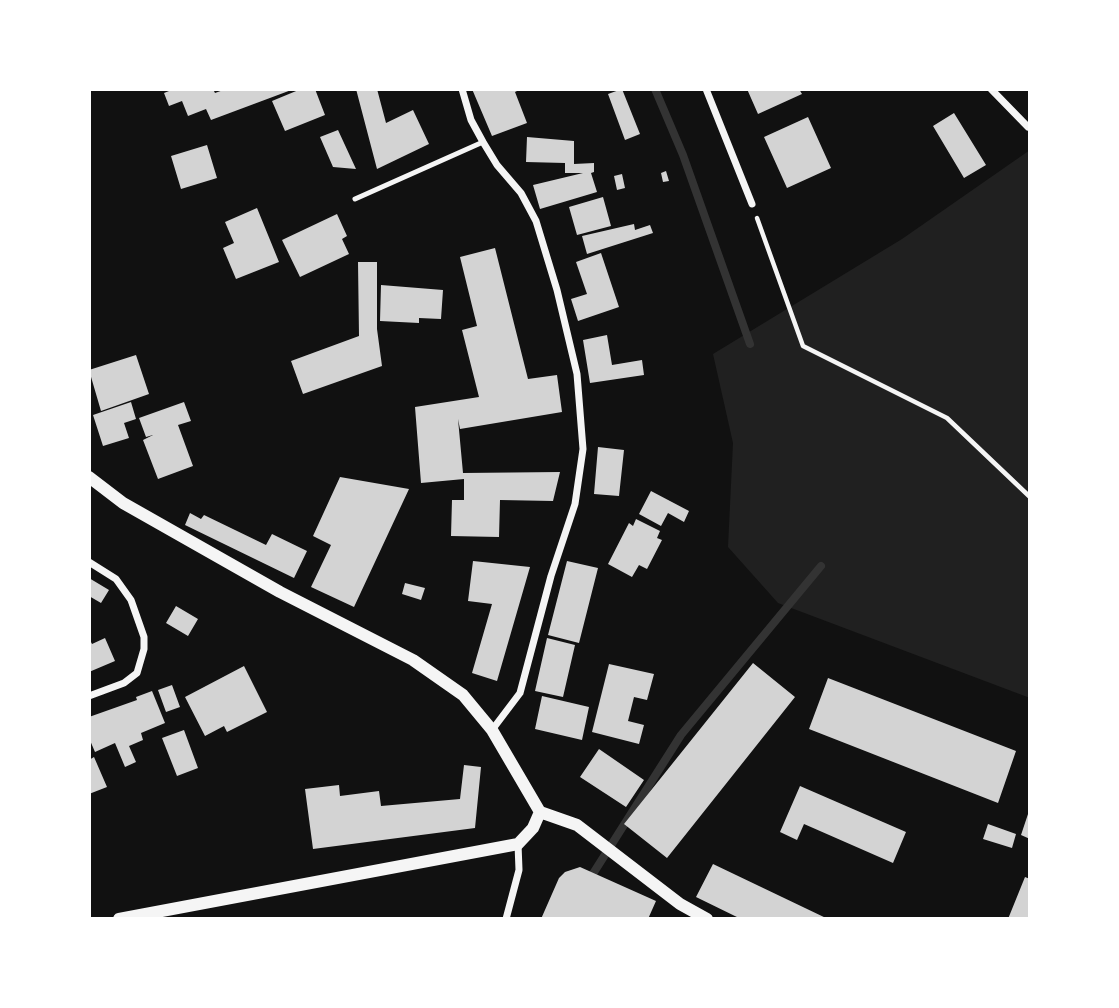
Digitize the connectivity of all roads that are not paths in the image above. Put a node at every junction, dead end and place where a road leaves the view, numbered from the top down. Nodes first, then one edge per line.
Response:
1 (462, 89) edge
2 (706, 89) edge
3 (991, 89) edge
4 (1028, 127) dead end
5 (483, 142) junction
6 (355, 199) dead end
7 (752, 204) road end
8 (89, 477) edge
9 (89, 562) edge
10 (89, 696) edge
11 (492, 730) junction
12 (540, 812) junction
13 (518, 844) junction
14 (120, 919) edge
15 (506, 919) edge
16 (707, 919) edge

1 - 5 street
2 - 7 street
3 - 4 street
5 - 6 lane
5 - 11 street
8 - 11 street
9 - 10 street
11 - 12 street
12 - 13 street
12 - 16 street
13 - 14 street
13 - 15 street

